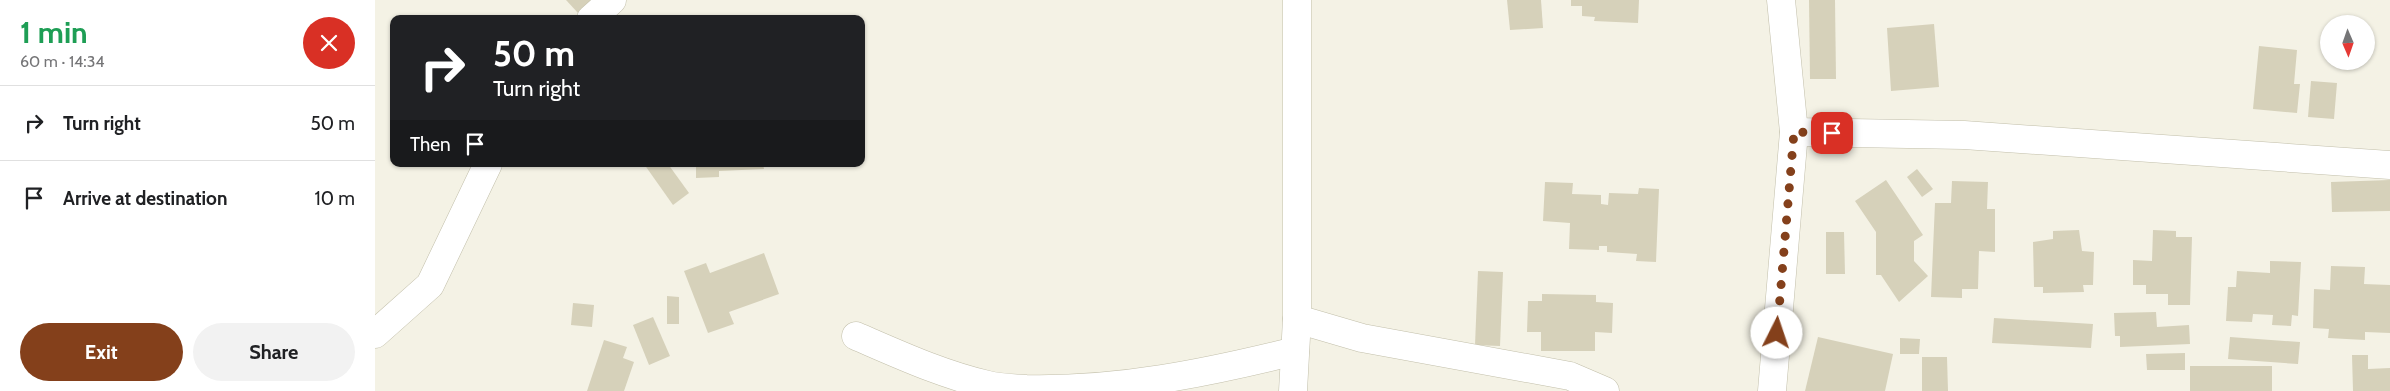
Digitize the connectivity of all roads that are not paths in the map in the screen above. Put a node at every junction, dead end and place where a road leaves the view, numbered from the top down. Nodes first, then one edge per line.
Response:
1 (612, 0) edge
2 (1297, 0) edge
3 (1781, 0) edge
4 (595, 15) edge
5 (1794, 132) junction
6 (2390, 165) edge
7 (486, 167) edge
8 (1297, 319) junction
9 (375, 332) edge
10 (857, 336) dead end
11 (1295, 351) junction
12 (1293, 391) edge
13 (1605, 391) edge
14 (1773, 391) edge

1 - 4 street
2 - 8 street
3 - 5 street
5 - 6 street
5 - 14 street
7 - 9 street
8 - 11 street
8 - 13 street
10 - 11 street
11 - 12 street

